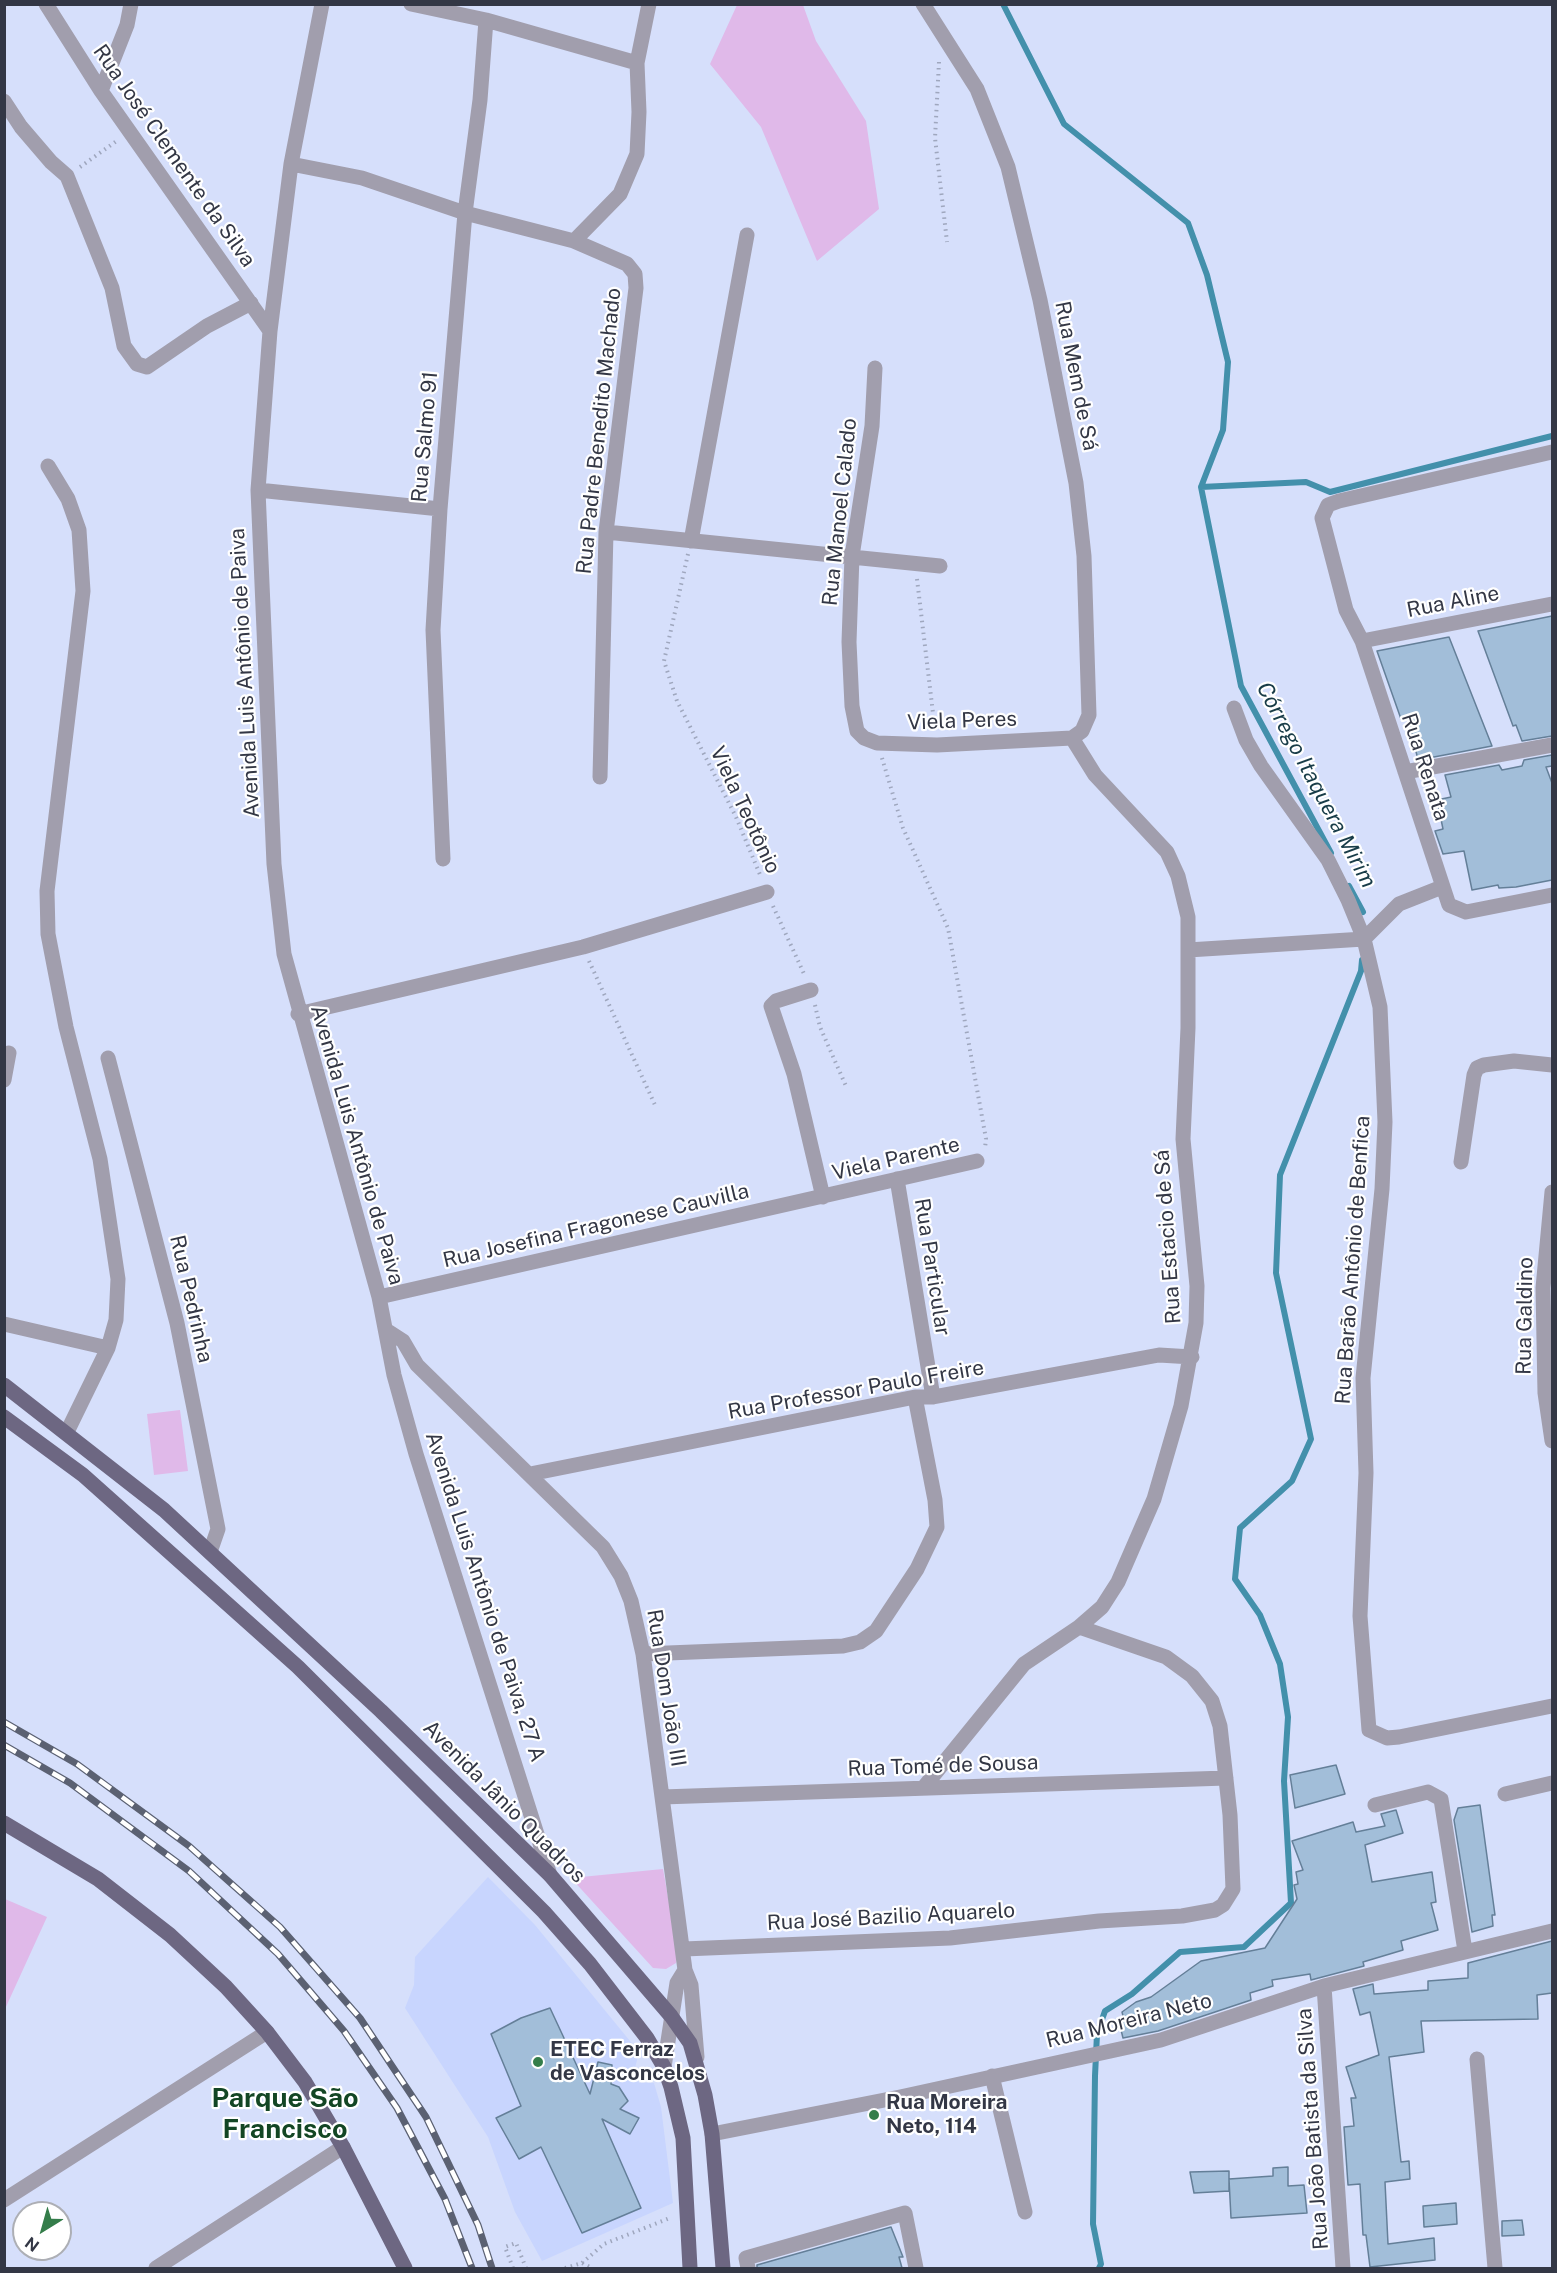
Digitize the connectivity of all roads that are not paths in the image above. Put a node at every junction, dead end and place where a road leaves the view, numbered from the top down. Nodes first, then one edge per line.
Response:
1 (46, 4) edge
2 (131, 4) edge
3 (322, 4) edge
4 (411, 4) edge
5 (649, 4) edge
6 (923, 4) edge
7 (486, 20) junction
8 (637, 63) junction
9 (101, 91) junction
10 (4, 101) edge
11 (291, 164) junction
12 (465, 213) junction
13 (747, 235) dead end
14 (574, 241) junction
15 (251, 303) junction
16 (270, 331) junction
17 (875, 368) dead end
18 (1552, 452) edge
19 (48, 466) dead end
20 (258, 490) junction
21 (440, 509) junction
22 (606, 532) junction
23 (691, 541) junction
24 (852, 556) junction
25 (940, 566) dead end
26 (1552, 604) edge
27 (1362, 641) junction
28 (1234, 708) dead end
29 (857, 731) joint
30 (1072, 738) junction
31 (1552, 745) edge
32 (1405, 772) junction
33 (600, 777) dead end
34 (443, 859) dead end
35 (1442, 886) junction
36 (767, 892) road end
37 (1552, 895) edge
38 (1364, 939) junction
39 (1188, 950) junction
40 (811, 990) road end
41 (298, 1014) junction
42 (9, 1053) dead end
43 (108, 1058) dead end
44 (1552, 1065) edge
45 (4, 1080) edge
46 (977, 1161) road end
47 (1461, 1162) dead end
48 (897, 1179) junction
49 (1552, 1192) edge
50 (823, 1197) junction
51 (379, 1297) junction
52 (4, 1324) edge
53 (386, 1330) junction
54 (108, 1348) junction
55 (1192, 1357) junction
56 (4, 1384) edge
57 (915, 1397) junction
58 (933, 1397) junction
59 (4, 1417) edge
60 (67, 1432) junction
61 (1552, 1441) edge
62 (98, 1457) junction
63 (83, 1474) junction
64 (530, 1474) junction
65 (210, 1552) junction
66 (1078, 1627) junction
67 (643, 1654) junction
68 (1552, 1706) edge
69 (1226, 1778) junction
70 (1552, 1783) edge
71 (924, 1787) junction
72 (1505, 1794) dead end
73 (662, 1797) junction
74 (1375, 1805) dead end
75 (4, 1823) edge
76 (550, 1875) junction
77 (1552, 1931) edge
78 (684, 1949) junction
79 (1464, 1951) junction
80 (685, 1970) junction
81 (1324, 1986) junction
82 (671, 2016) junction
83 (267, 2032) junction
84 (1477, 2059) dead end
85 (697, 2061) junction
86 (664, 2067) junction
87 (992, 2076) junction
88 (712, 2134) junction
89 (344, 2147) junction
90 (8, 2192) edge
91 (1025, 2212) dead end
92 (156, 2268) edge
93 (405, 2268) edge
94 (690, 2268) edge
95 (723, 2268) edge
96 (748, 2268) edge
97 (916, 2268) edge
98 (1343, 2268) edge
99 (1495, 2268) edge

1 - 9 street, Rua José Clemente da Silva
2 - 9 street
3 - 11 street, Avenida Luis Antônio de Paiva
4 - 7 street
5 - 8 street
6 - 30 street, Rua Mem de Sá
7 - 8 street
7 - 12 street, Rua Salmo 91
8 - 14 street
9 - 15 street, Rua José Clemente da Silva
10 - 15 street
11 - 12 street, Rua Padre Benedito Machado
11 - 16 street, Avenida Luis Antônio de Paiva
12 - 14 street, Rua Padre Benedito Machado
12 - 21 street, Rua Salmo 91
13 - 23 street
14 - 22 street, Rua Padre Benedito Machado
15 - 16 street, Rua José Clemente da Silva
16 - 20 street, Avenida Luis Antônio de Paiva
17 - 24 street, Rua Manoel Calado
18 - 27 street, Rua Renata
19 - 54 street
20 - 21 street
20 - 41 street, Avenida Luis Antônio de Paiva
21 - 34 street, Rua Salmo 91
22 - 23 street
22 - 33 street, Rua Padre Benedito Machado
23 - 24 street
24 - 25 street
24 - 29 street, Rua Manoel Calado
26 - 27 street, Rua Aline
27 - 32 street, Rua Renata
28 - 38 street, Rua Barão Antônio de Benfica
29 - 30 street, Viela Peres
30 - 39 street, Rua Estacio de Sá
31 - 32 street
32 - 35 street, Rua Renata
35 - 37 street, Rua Renata
35 - 38 street
36 - 41 street
38 - 39 street
38 - 68 street, Rua Barão Antônio de Benfica
39 - 55 street, Rua Estacio de Sá
40 - 50 street
41 - 51 street, Avenida Luis Antônio de Paiva
42 - 45 street
43 - 65 street, Rua Pedrinha
44 - 47 street
46 - 48 street, Viela Parente
48 - 50 street, Viela Parente
48 - 58 street, Rua Particular
49 - 61 street, Rua Galdino
50 - 51 street, Rua Josefina Fragonese Cauvilla
51 - 53 street, Avenida Luis Antônio de Paiva
52 - 54 street
53 - 64 street, Rua Dom João III
53 - 76 street, Avenida Luis Antônio de Paiva, 27 A
54 - 60 street
55 - 58 street, Rua Professor Paulo Freire
55 - 66 street, Rua Estacio de Sá
56 - 60 main road, Avenida Jânio Quadros
57 - 58 street, Rua Professor Paulo Freire
57 - 64 street, Rua Professor Paulo Freire
57 - 67 street
59 - 63 main road
60 - 62 main road, Avenida Jânio Quadros
62 - 63 main road
62 - 65 main road, Avenida Jânio Quadros
63 - 86 main road
64 - 67 street, Rua Dom João III
65 - 76 main road, Avenida Jânio Quadros
66 - 69 street
66 - 71 street, Rua Estacio de Sá
67 - 73 street, Rua Dom João III
69 - 71 street, Rua Tomé de Sousa
69 - 78 street, Rua José Bazilio Aquarelo
70 - 72 street
71 - 73 street, Rua Tomé de Sousa
73 - 78 street, Rua Dom João III
74 - 79 street
75 - 83 main road
76 - 82 main road, Avenida Jânio Quadros
77 - 79 street, Rua Moreira Neto
78 - 80 street, Rua Dom João III
79 - 81 street, Rua Moreira Neto
80 - 82 street, Rua Dom João III
80 - 85 street, Rua Dom João III
81 - 87 street, Rua Moreira Neto
81 - 98 street, Rua João Batista da Silva
82 - 85 main road, Avenida Jânio Quadros
82 - 86 street, Rua Dom João III
83 - 89 main road
83 - 90 street
84 - 99 street
85 - 88 main road, Avenida Jânio Quadros
86 - 94 main road
87 - 88 street, Rua Moreira Neto
87 - 91 street
88 - 95 main road, Avenida Jânio Quadros
89 - 92 street
89 - 93 main road
96 - 97 street

